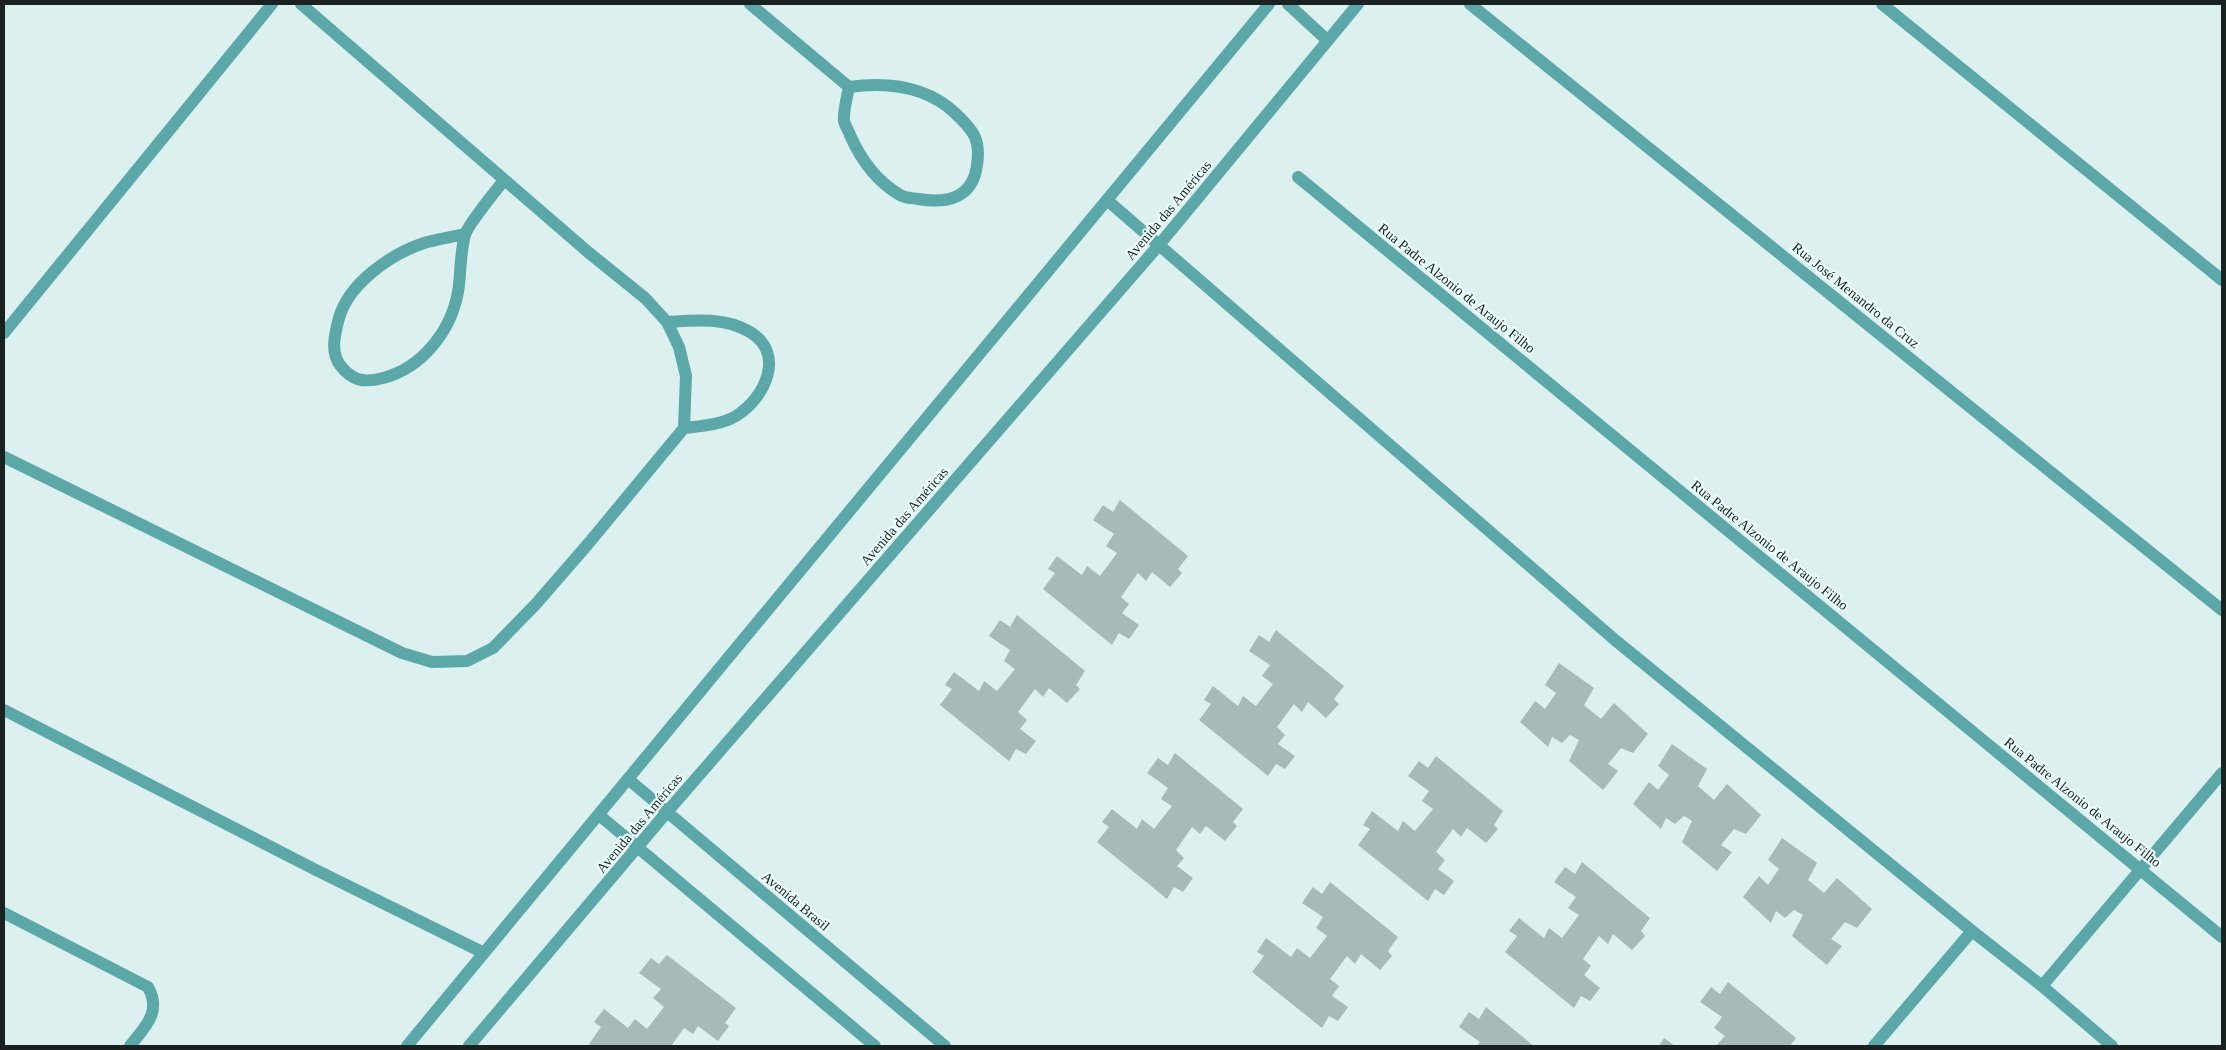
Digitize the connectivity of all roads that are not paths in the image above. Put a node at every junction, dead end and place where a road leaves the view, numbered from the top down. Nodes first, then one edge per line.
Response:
1 (272, 4) edge
2 (301, 4) edge
3 (750, 4) edge
4 (1269, 4) edge
5 (1288, 4) edge
6 (1358, 4) edge
7 (1470, 4) edge
8 (1882, 4) edge
9 (1328, 40) junction
10 (849, 88) junction
11 (1298, 178) dead end
12 (504, 180) junction
13 (1106, 200) junction
14 (465, 234) junction
15 (1159, 245) junction
16 (2222, 280) edge
17 (667, 322) junction
18 (4, 333) edge
19 (684, 428) junction
20 (4, 457) edge
21 (2222, 610) edge
22 (4, 710) edge
23 (2222, 773) edge
24 (628, 779) junction
25 (667, 812) junction
26 (598, 815) junction
27 (637, 847) junction
28 (2143, 869) junction
29 (4, 913) edge
30 (1972, 931) junction
31 (2222, 937) edge
32 (484, 953) junction
33 (2042, 986) junction
34 (130, 1046) edge
35 (407, 1046) edge
36 (469, 1046) edge
37 (875, 1046) edge
38 (946, 1046) edge
39 (1874, 1046) edge
40 (2112, 1046) edge

1 - 18 street
2 - 12 street
3 - 10 street
4 - 13 street
5 - 9 street
6 - 9 street, Avenida das Américas
7 - 21 street, Rua José Menandro da Cruz
8 - 16 street
9 - 15 street, Avenida das Américas
10 - 10 street
11 - 28 street, Rua Padre Alzonio de Araujo Filho
12 - 14 street
12 - 17 street
13 - 15 street
13 - 24 street
14 - 14 street
15 - 25 street, Avenida das Américas
15 - 30 street
17 - 19 street
17 - 19 street
19 - 20 street
22 - 32 street
23 - 28 street
24 - 25 street, Avenida Brasil
24 - 26 street
25 - 27 street, Avenida das Américas
25 - 38 street, Avenida Brasil
26 - 27 street
26 - 32 street
27 - 36 street, Avenida das Américas
27 - 37 street
28 - 31 street, Rua Padre Alzonio de Araujo Filho
28 - 33 street
29 - 34 street
30 - 33 street
30 - 39 street
32 - 35 street
33 - 40 street

